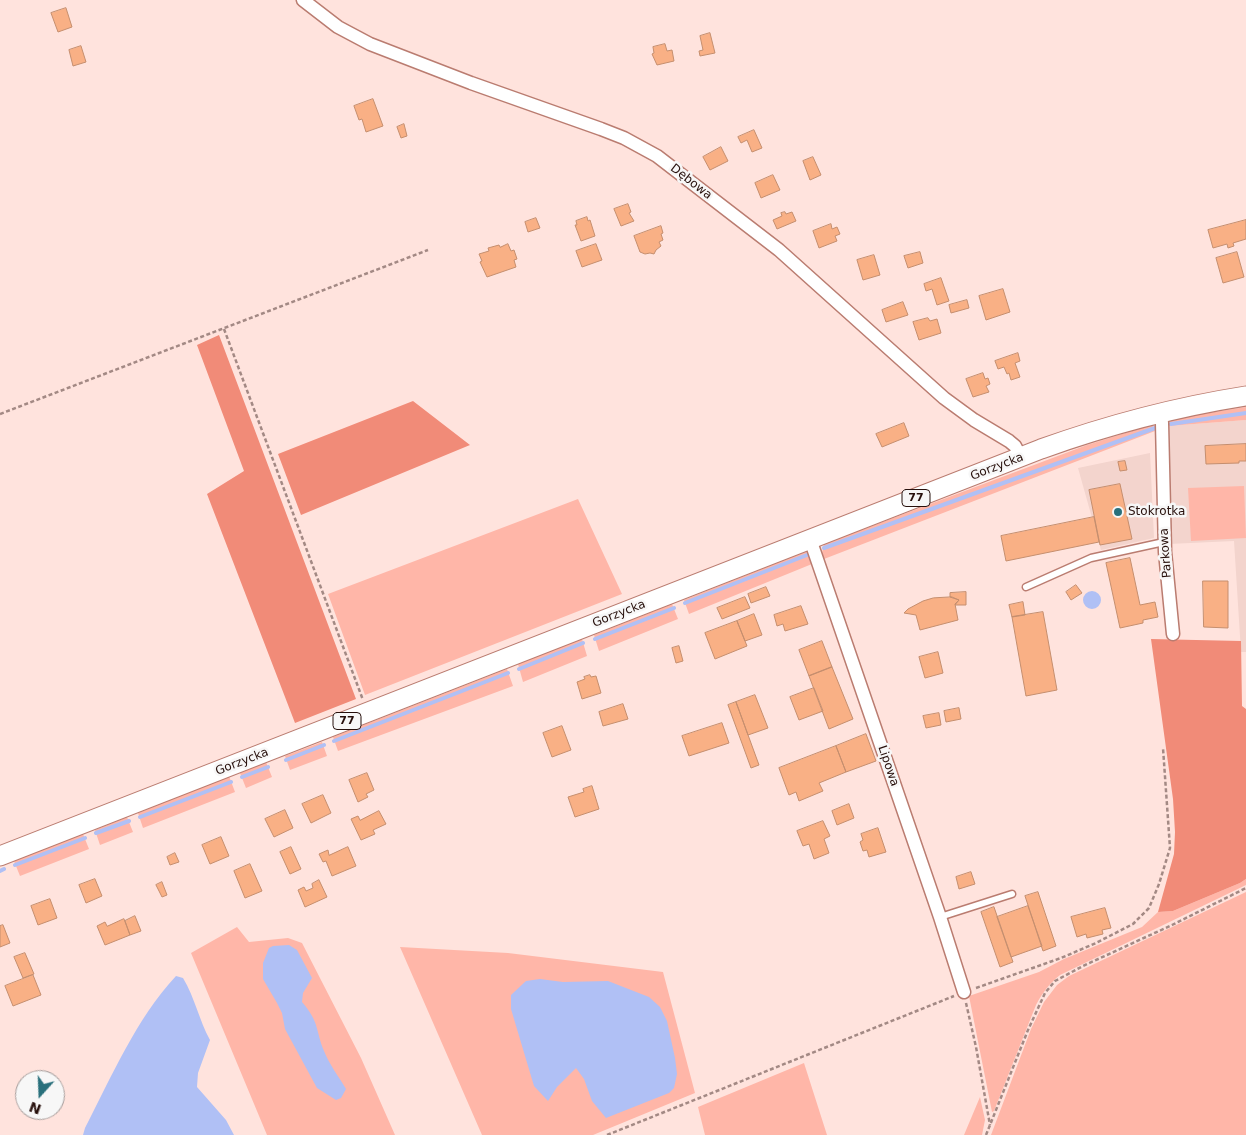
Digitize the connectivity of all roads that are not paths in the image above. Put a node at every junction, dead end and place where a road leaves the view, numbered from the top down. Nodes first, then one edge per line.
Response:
1 (303, 0) edge
2 (1246, 396) edge
3 (1160, 412) junction
4 (1021, 457) junction
5 (810, 540) junction
6 (1164, 542) junction
7 (1026, 587) dead end
8 (1173, 634) dead end
9 (0, 856) edge
10 (1012, 894) dead end
11 (940, 918) junction
12 (964, 992) road end

1 - 4 street, Dębowa
2 - 3 main road, Gorzycka / 77
3 - 4 main road, Gorzycka / 77
3 - 6 street, Parkowa
4 - 5 main road, Gorzycka / 77
5 - 9 main road, Gorzycka / 77
5 - 11 street, Lipowa
6 - 7 lane
6 - 8 street, Parkowa
10 - 11 lane
11 - 12 street, Lipowa

